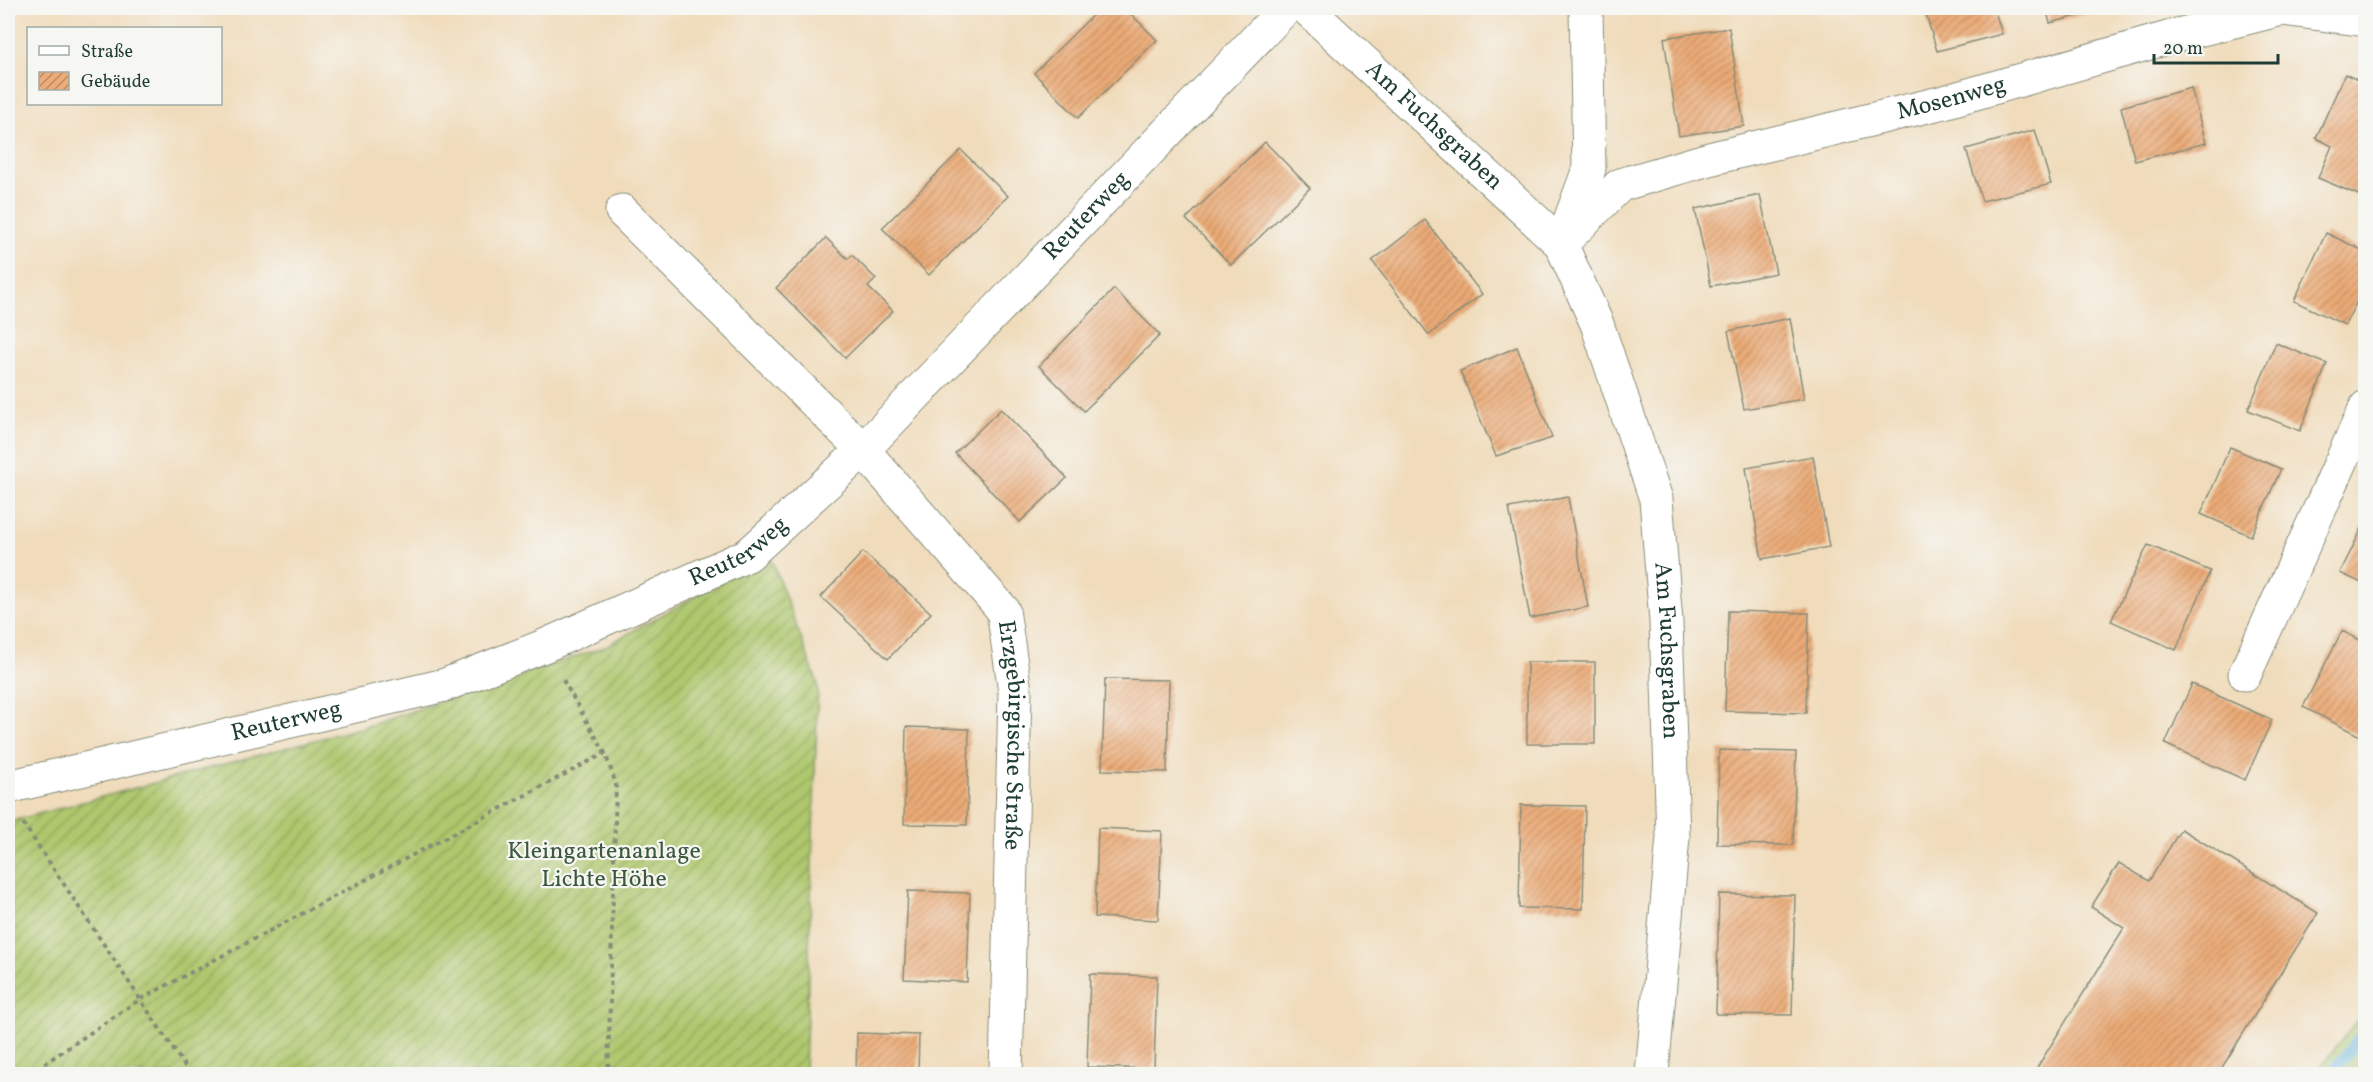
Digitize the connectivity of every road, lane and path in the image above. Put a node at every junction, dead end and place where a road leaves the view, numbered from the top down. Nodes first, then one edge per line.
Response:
1 (1286, 8) edge
2 (1306, 8) edge
3 (1586, 8) edge
4 (2366, 20) edge
5 (622, 211) dead end
6 (1561, 244) junction
7 (2366, 407) edge
8 (863, 450) junction
9 (544, 646) junction
10 (2245, 674) dead end
11 (605, 753) junction
12 (8, 787) edge
13 (21, 820) dead end
14 (140, 1000) junction
15 (29, 1074) edge
16 (190, 1074) edge
17 (608, 1074) edge
18 (1006, 1074) edge
19 (1652, 1074) edge

1 - 8 street, Reuterweg
2 - 6 street, Am Fuchsgraben
3 - 6 street
4 - 6 street, Mosenweg
5 - 8 street, Erzgebirgische Straße
6 - 19 street, Am Fuchsgraben
7 - 10 street
8 - 9 street, Reuterweg
8 - 18 street, Erzgebirgische Straße
9 - 11 path
9 - 12 street, Reuterweg
11 - 14 path
11 - 17 path
13 - 14 path
14 - 15 path
14 - 16 path

